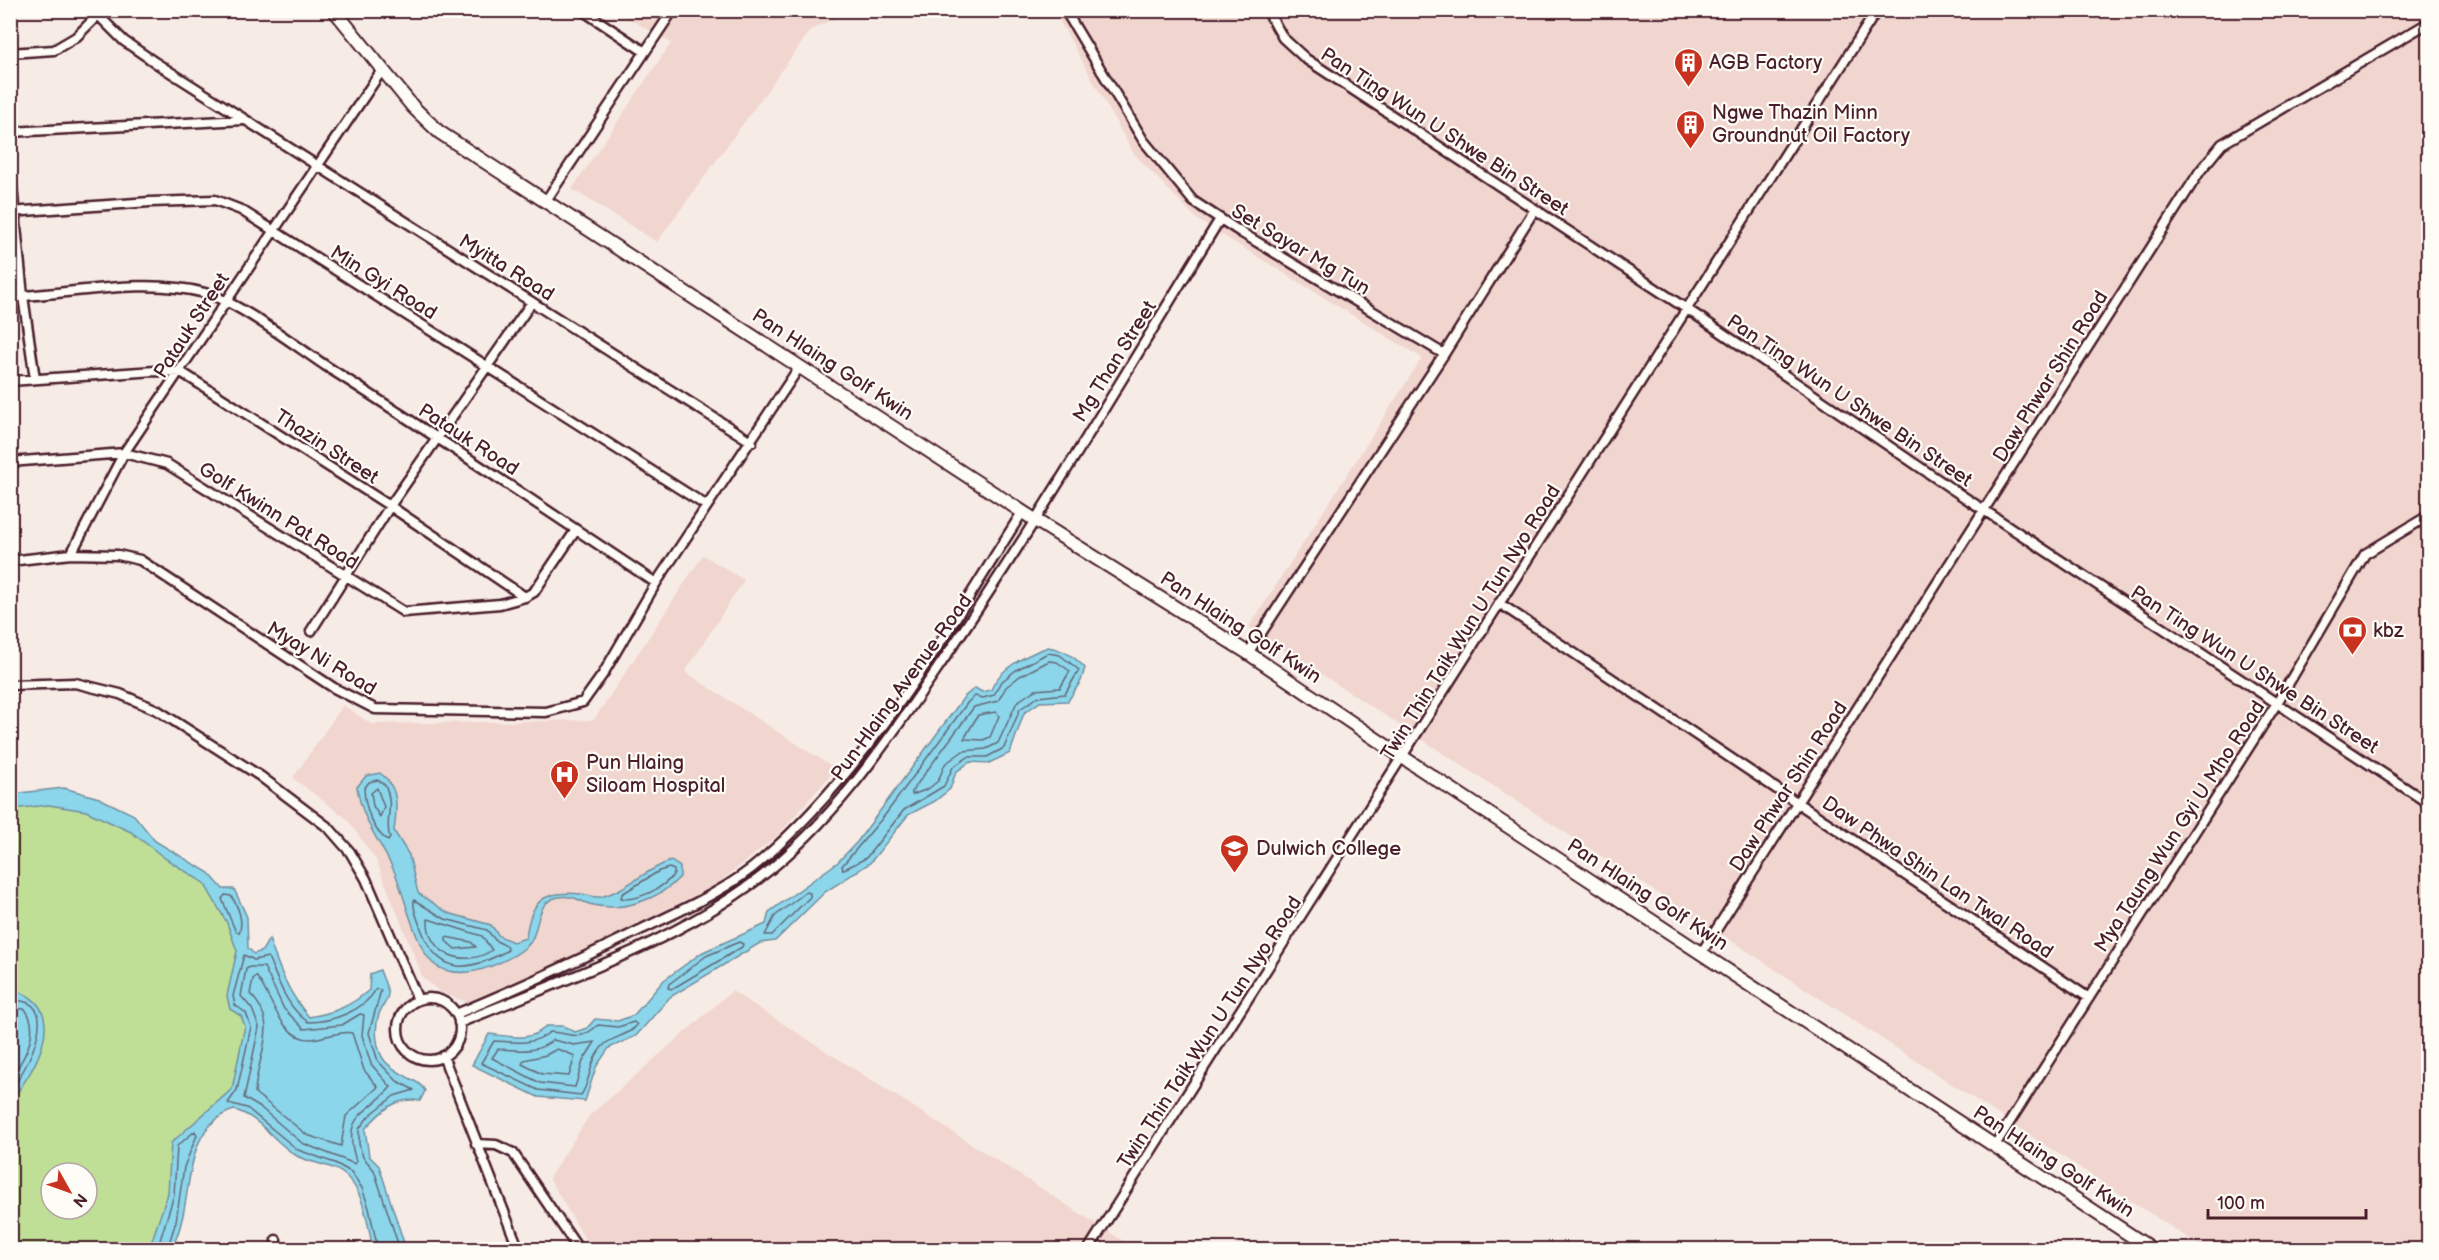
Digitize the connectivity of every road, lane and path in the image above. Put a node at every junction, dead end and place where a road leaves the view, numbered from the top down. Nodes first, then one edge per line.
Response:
1 (333, 10) edge
2 (582, 10) edge
3 (673, 10) edge
4 (1065, 10) edge
5 (1267, 10) edge
6 (1877, 10) edge
7 (95, 13) edge
8 (2428, 22) edge
9 (645, 52) junction
10 (10, 53) edge
11 (381, 70) junction
12 (244, 120) junction
13 (10, 132) edge
14 (317, 165) junction
15 (10, 166) edge
16 (545, 202) junction
17 (1535, 209) junction
18 (13, 212) edge
19 (1220, 219) junction
20 (273, 231) junction
21 (23, 296) junction
22 (10, 297) edge
23 (225, 302) junction
24 (532, 302) junction
25 (1687, 309) junction
26 (1444, 354) junction
27 (486, 366) junction
28 (800, 366) junction
29 (181, 372) junction
30 (35, 379) junction
31 (10, 381) edge
32 (439, 438) junction
33 (752, 442) junction
34 (124, 453) junction
35 (10, 462) edge
36 (390, 506) junction
37 (707, 506) junction
38 (1023, 511) junction
39 (1984, 511) junction
40 (2428, 516) edge
41 (1035, 520) junction
42 (576, 530) junction
43 (71, 554) junction
44 (10, 561) edge
45 (345, 576) junction
46 (656, 584) junction
47 (525, 597) junction
48 (1499, 603) junction
49 (311, 631) dead end
50 (1248, 652) junction
51 (10, 685) edge
52 (2277, 703) junction
53 (1404, 758) junction
54 (1797, 802) junction
55 (2428, 803) edge
56 (1702, 952) junction
57 (2089, 998) junction
58 (418, 1000) junction
59 (458, 1018) junction
60 (443, 1056) junction
61 (476, 1144) junction
62 (1995, 1145) junction
63 (276, 1240) dead end
64 (276, 1250) edge
65 (519, 1250) edge
66 (579, 1250) edge
67 (1088, 1250) edge
68 (2153, 1250) edge

1 - 11 street, Pan Hlaing Golf Kwin
2 - 9 street
3 - 9 street
4 - 19 street, Set Sayar Mg Tun
5 - 17 street, Pan Ting Wun U Shwe Bin Street
6 - 25 street, Twin Thin Taik Wun U Tun Nyo Road
7 - 10 street
7 - 12 street, Myitta Road
8 - 39 street, Daw Phwar Shin Road
9 - 16 street
11 - 14 street, Patauk Street
11 - 16 street, Pan Hlaing Golf Kwin
12 - 13 street
12 - 14 street, Myitta Road
14 - 20 street, Patauk Street
14 - 24 street, Myitta Road
15 - 18 street
16 - 28 street, Pan Hlaing Golf Kwin
17 - 25 street, Pan Ting Wun U Shwe Bin Street
17 - 26 street
18 - 20 street, Min Gyi Road
18 - 21 street
19 - 26 street, Set Sayar Mg Tun
19 - 41 street, Mg Than Street
20 - 23 street, Patauk Street
20 - 27 street, Min Gyi Road
21 - 22 street, Patauk Road
21 - 23 street, Patauk Road
21 - 30 street
23 - 29 street, Patauk Street
23 - 32 street, Patauk Road
24 - 27 street
24 - 33 street, Myitta Road
25 - 39 street, Pan Ting Wun U Shwe Bin Street
25 - 48 street, Twin Thin Taik Wun U Tun Nyo Road
26 - 50 street
27 - 32 street
27 - 37 street, Min Gyi Road
28 - 33 street
28 - 38 street, Pan Hlaing Golf Kwin
29 - 30 street, Thazin Street
29 - 34 street, Patauk Street
29 - 36 street, Thazin Street
30 - 31 street, Thazin Street
32 - 36 street
32 - 42 street, Patauk Road
33 - 37 street
34 - 35 street, Golf Kwinn Pat Road
34 - 43 street, Patauk Street
34 - 45 street, Golf Kwinn Pat Road
36 - 45 street
36 - 47 street, Thazin Street
37 - 46 street
38 - 41 street, Pan Hlaing Golf Kwin
38 - 59 street, Pun Hlaing Avenue Road
39 - 52 street, Pan Ting Wun U Shwe Bin Street
39 - 54 street, Daw Phwar Shin Road
40 - 52 street, Mya Taung Wun Gyi U Mho Road
41 - 50 street, Pan Hlaing Golf Kwin
41 - 59 street, Pun Hlaing Avenue Road
42 - 46 street, Patauk Road
42 - 47 street
43 - 44 street
43 - 46 street, Myay Ni Road
45 - 47 street, Golf Kwinn Pat Road
45 - 49 street
48 - 53 street, Twin Thin Taik Wun U Tun Nyo Road
48 - 54 street, Daw Phwa Shin Lan Twal Road
50 - 53 street, Pan Hlaing Golf Kwin
51 - 58 street
52 - 55 street, Pan Ting Wun U Shwe Bin Street
52 - 57 street, Mya Taung Wun Gyi U Mho Road
53 - 56 street, Pan Hlaing Golf Kwin
53 - 67 street, Twin Thin Taik Wun U Tun Nyo Road
54 - 56 street, Daw Phwar Shin Road
54 - 57 street, Daw Phwa Shin Lan Twal Road
56 - 62 street, Pan Hlaing Golf Kwin
57 - 62 street, Mya Taung Wun Gyi U Mho Road
58 - 59 street
58 - 60 street
59 - 60 street
60 - 61 street
61 - 65 street
61 - 66 street
62 - 68 street, Pan Hlaing Golf Kwin
63 - 64 street

